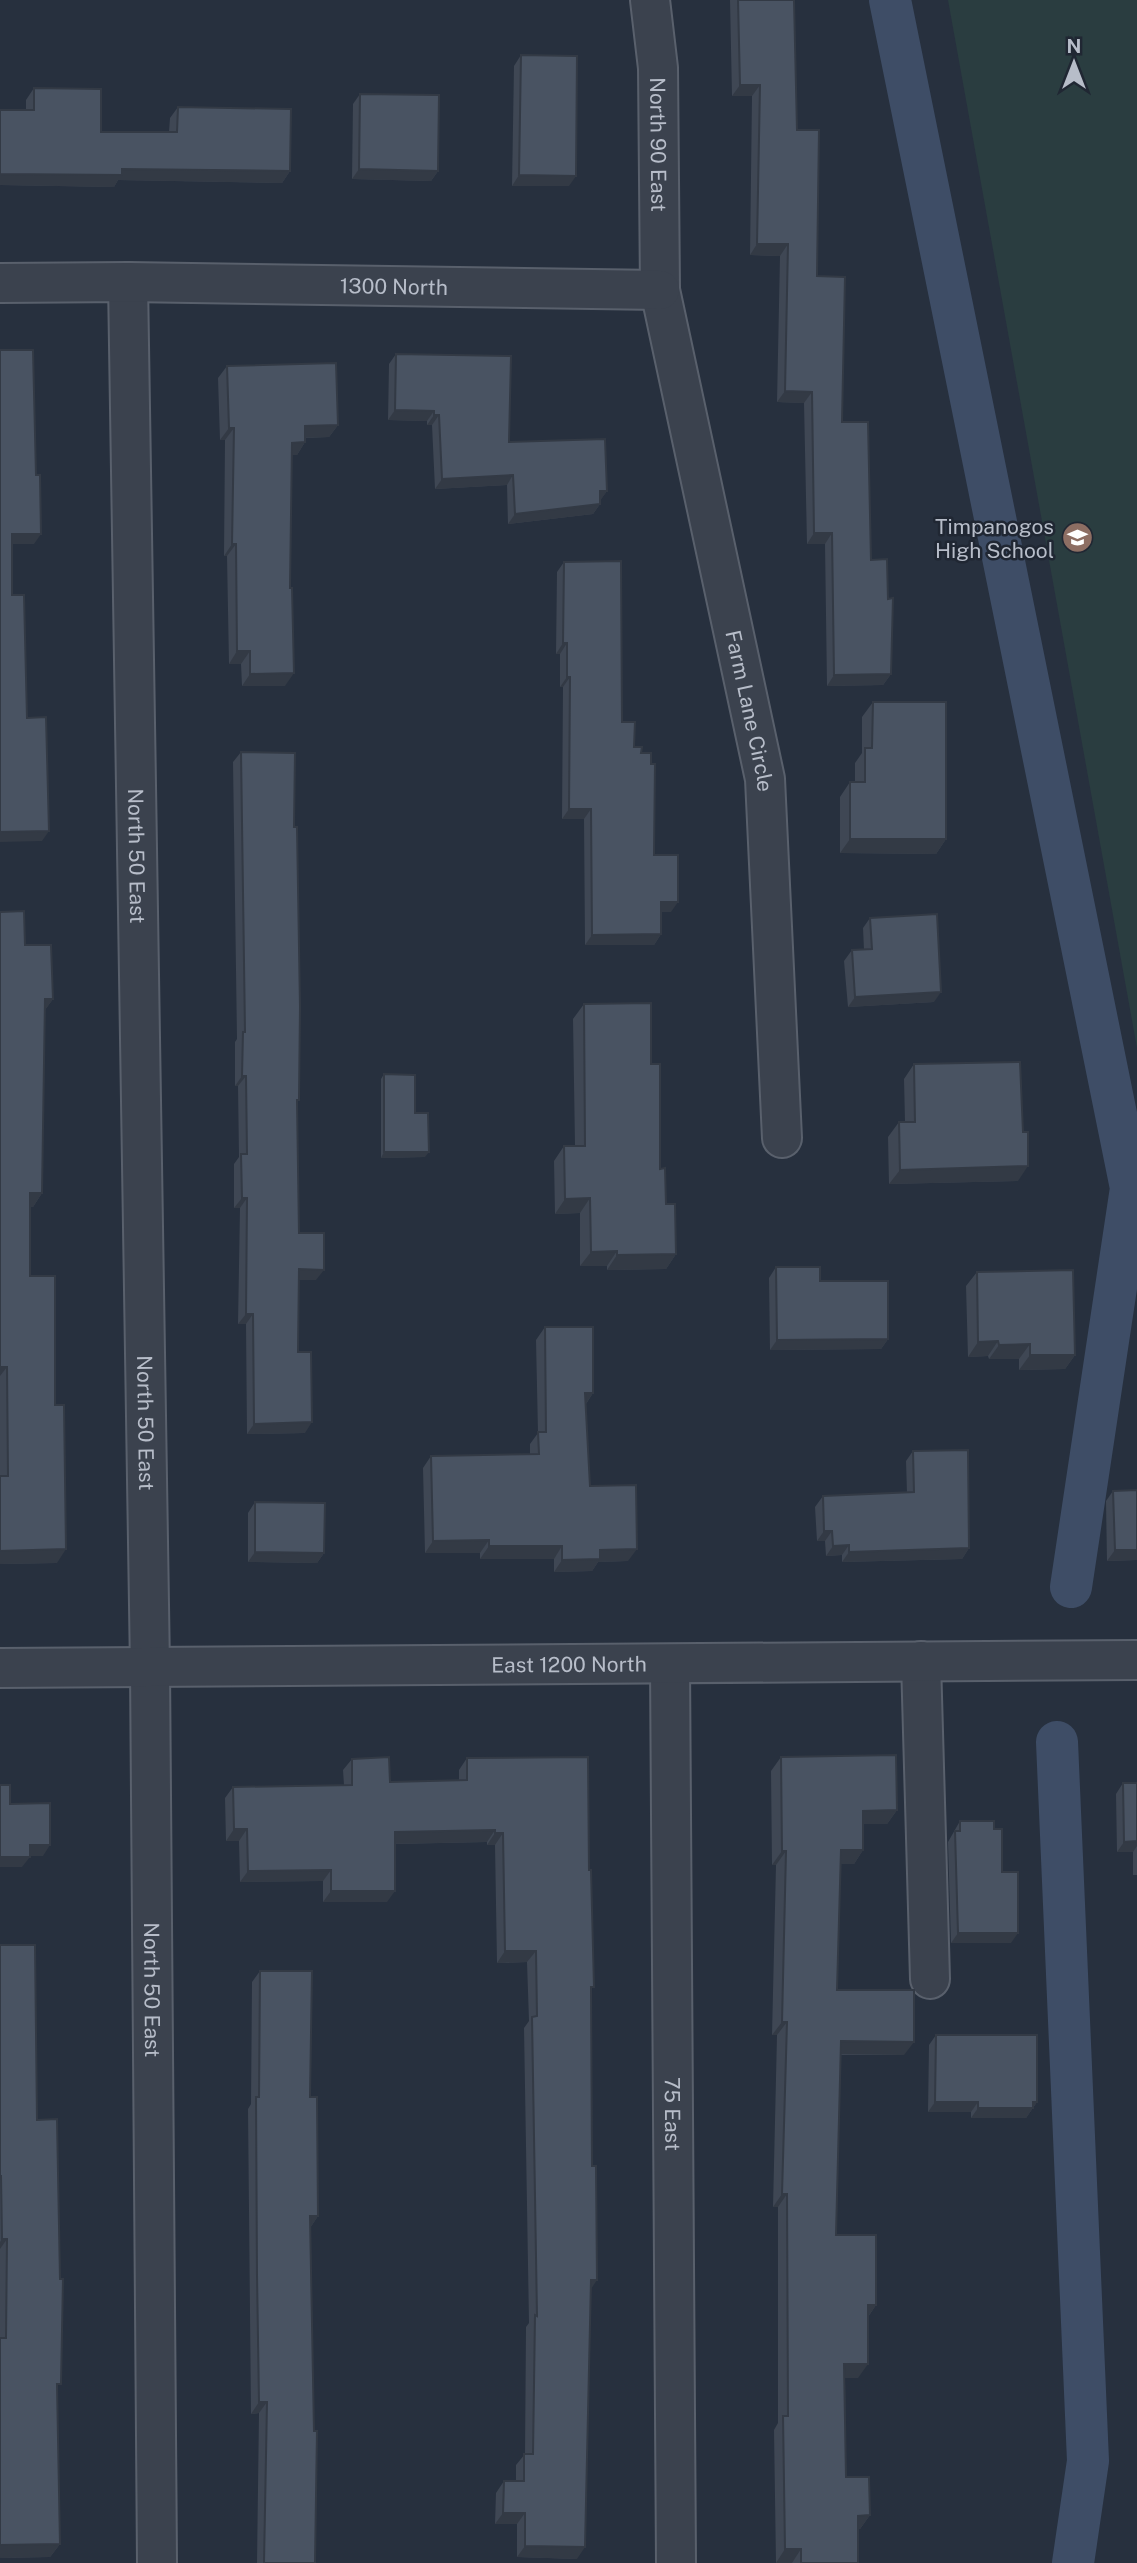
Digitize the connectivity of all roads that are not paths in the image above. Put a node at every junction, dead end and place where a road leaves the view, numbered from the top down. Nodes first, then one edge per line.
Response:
1 (650, 0) edge
2 (128, 282) junction
3 (0, 283) edge
4 (660, 290) junction
5 (782, 1138) dead end
6 (1137, 1660) edge
7 (921, 1661) junction
8 (670, 1664) junction
9 (0, 1668) edge
10 (150, 1668) junction
11 (930, 1979) dead end
12 (157, 2563) edge
13 (676, 2563) edge

1 - 4 street, North 90 East
2 - 3 street, 1300 North
2 - 4 street, 1300 North
2 - 10 street, North 50 East
4 - 5 street, Farm Lane Circle
6 - 7 street, East 1200 North
7 - 8 street, East 1200 North
7 - 11 street
8 - 10 street, East 1200 North
8 - 13 street, 75 East
9 - 10 street, East 1200 North
10 - 12 street, North 50 East

